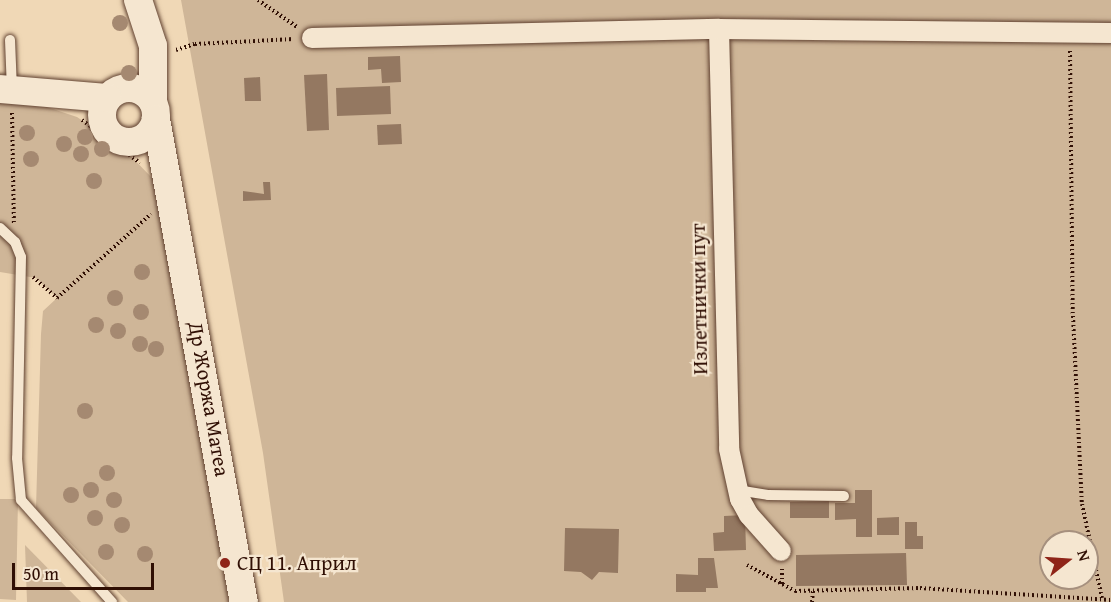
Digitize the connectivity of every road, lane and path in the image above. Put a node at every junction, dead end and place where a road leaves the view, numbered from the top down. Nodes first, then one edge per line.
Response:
1 (138, 0) edge
2 (258, 0) edge
3 (719, 29) junction
4 (1070, 33) junction
5 (1111, 33) edge
6 (312, 38) junction
7 (10, 40) dead end
8 (195, 44) dead end
9 (14, 94) edge
10 (137, 102) junction
11 (101, 128) junction
12 (142, 165) dead end
13 (164, 204) junction
14 (0, 228) edge
15 (15, 242) junction
16 (22, 275) junction
17 (737, 490) junction
18 (844, 496) dead end
19 (781, 550) dead end
20 (747, 565) dead end
21 (813, 591) junction
22 (1102, 598) junction
23 (1111, 600) edge
24 (112, 602) edge
25 (244, 602) edge
26 (812, 602) edge

1 - 10 main road, Др Жоржа Матеа
2 - 6 path
3 - 4 street
3 - 6 street
3 - 17 street, Излетнички пут
4 - 5 street
4 - 22 path
6 - 8 path
7 - 9 lane
9 - 10 main road
9 - 11 main road, Др Жоржа Матеа
9 - 15 path
10 - 11 main road
10 - 11 main road
10 - 13 main road, Др Жоржа Матеа
11 - 12 path
11 - 13 main road, Др Жоржа Матеа
13 - 16 path
13 - 25 main road, Др Жоржа Матеа
14 - 15 lane
15 - 16 lane
16 - 24 lane
17 - 18 lane
17 - 19 street, Излетнички пут
20 - 21 path
21 - 22 path
21 - 26 path
22 - 23 path

